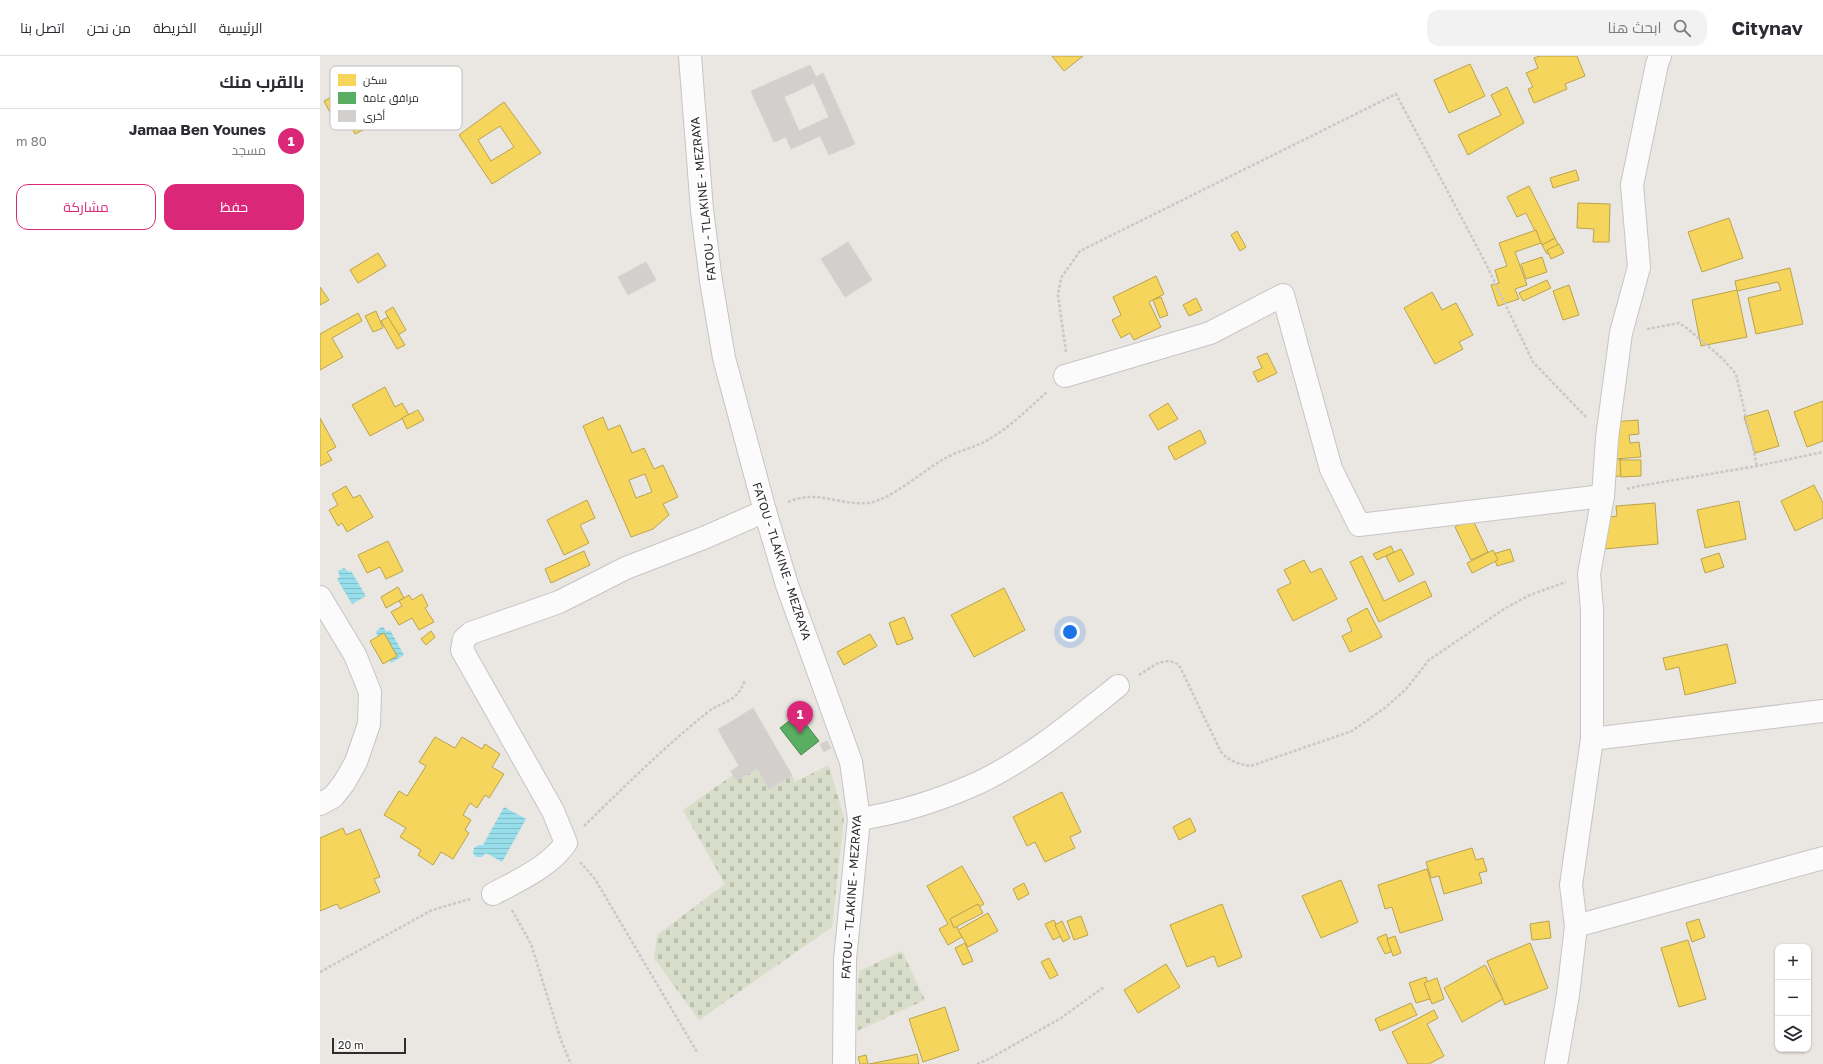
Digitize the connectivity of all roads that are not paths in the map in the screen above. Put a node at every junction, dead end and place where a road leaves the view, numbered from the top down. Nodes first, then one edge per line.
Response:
1 (690, 56) edge
2 (1660, 56) edge
3 (1065, 376) road end
4 (1603, 496) junction
5 (765, 511) junction
6 (320, 597) edge
7 (1118, 686) road end
8 (1823, 711) edge
9 (1592, 739) junction
10 (320, 804) edge
11 (859, 819) junction
12 (1823, 858) edge
13 (493, 894) road end
14 (1576, 926) junction
15 (844, 1064) edge
16 (1556, 1064) edge

1 - 5 street, FATOU - TLAKINE - MEZRAYA
2 - 4 street
3 - 4 street
4 - 9 street
5 - 11 street, FATOU - TLAKINE - MEZRAYA
5 - 13 street
6 - 10 street
7 - 11 street
8 - 9 street
9 - 14 street
11 - 15 street, FATOU - TLAKINE - MEZRAYA
12 - 14 street
14 - 16 street

